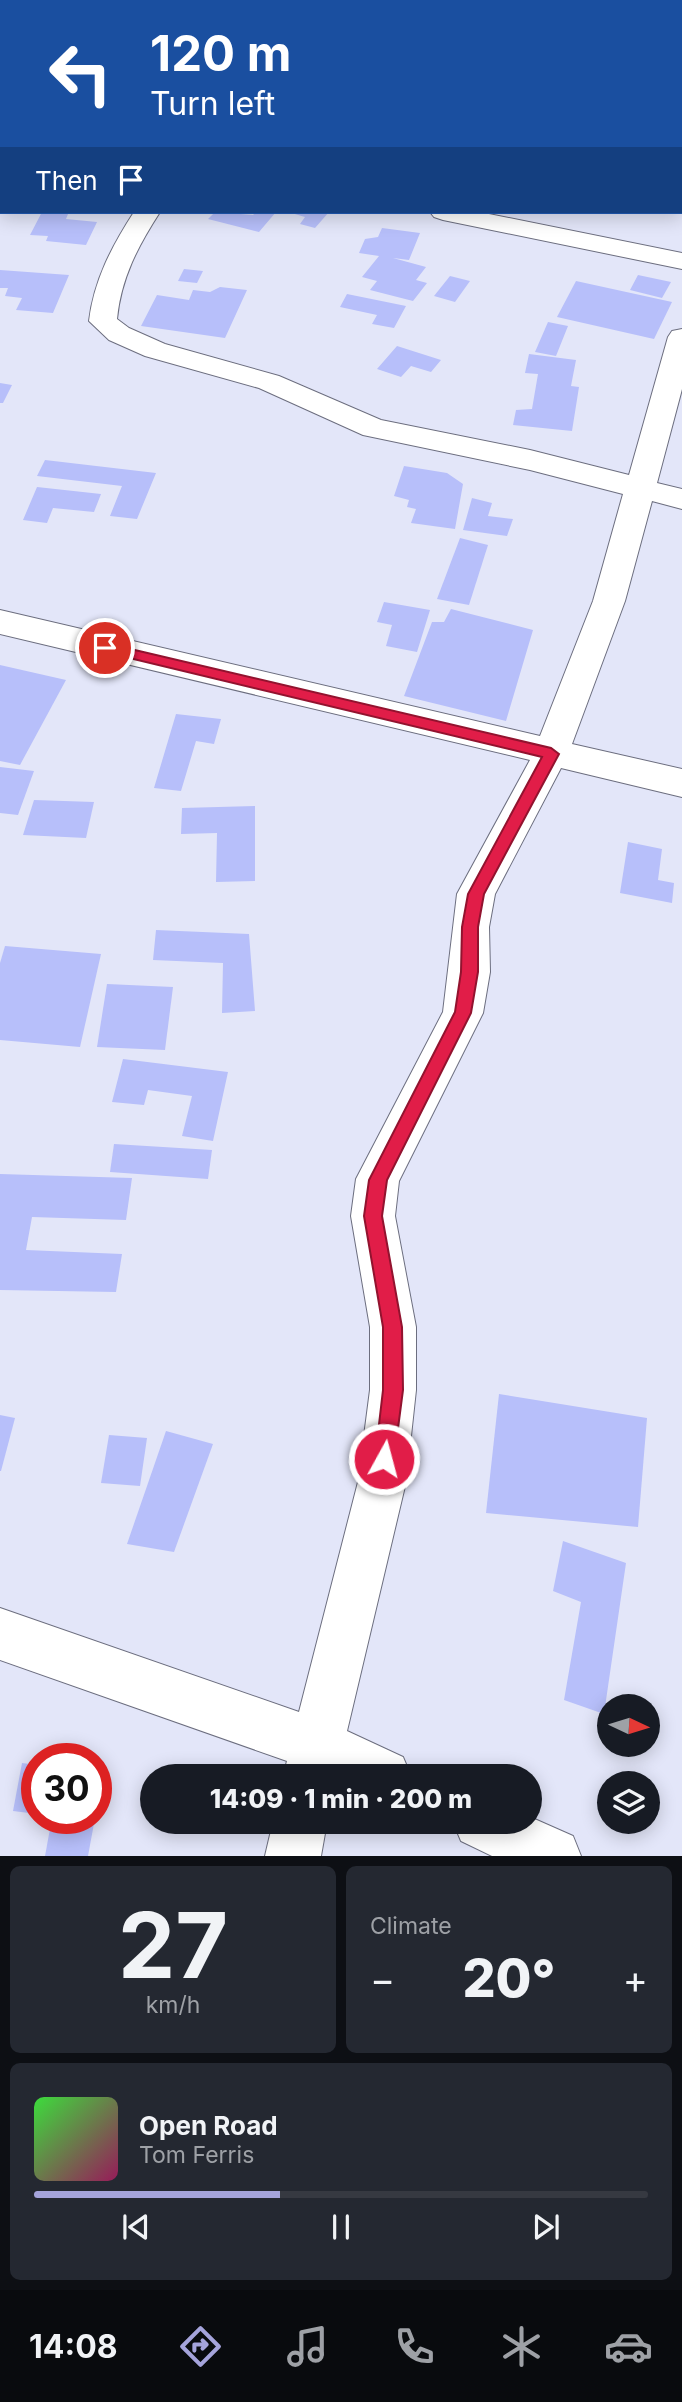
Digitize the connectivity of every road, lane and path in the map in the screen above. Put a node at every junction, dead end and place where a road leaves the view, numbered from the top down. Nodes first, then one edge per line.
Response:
1 (146, 214) edge
2 (453, 214) edge
3 (682, 261) edge
4 (682, 337) edge
5 (639, 488) junction
6 (682, 499) edge
7 (0, 622) edge
8 (551, 754) junction
9 (682, 783) edge
10 (0, 1634) edge
11 (313, 1760) edge
12 (331, 1764) edge
13 (298, 1834) edge
14 (506, 1834) edge
15 (293, 1856) edge
16 (553, 1856) edge

1 - 5 street
2 - 3 street
4 - 5 street
5 - 6 street
5 - 8 street
7 - 8 street
8 - 9 street
8 - 11 street
10 - 11 street
11 - 12 street
13 - 15 street
14 - 16 street

